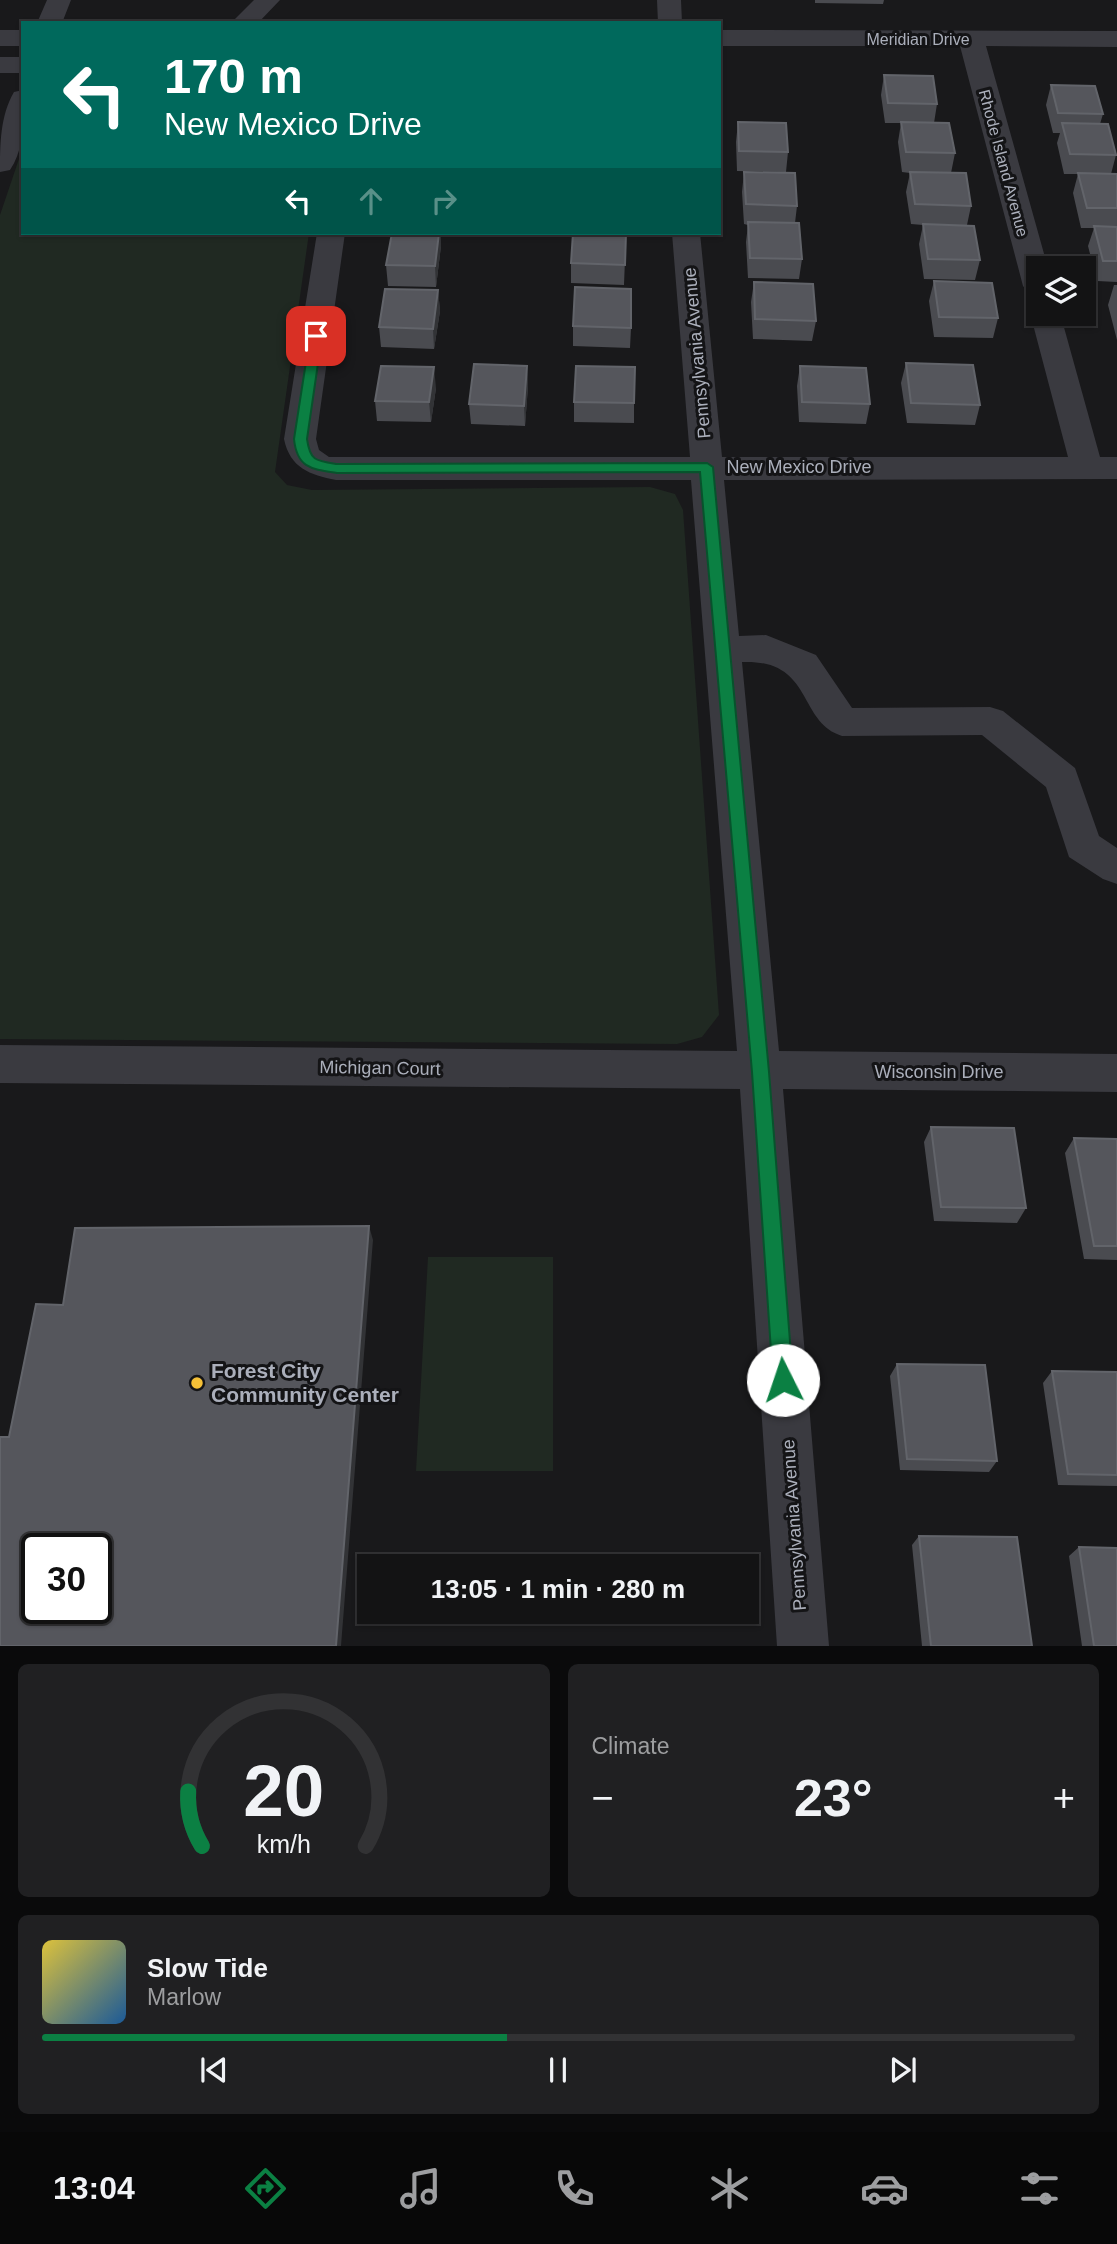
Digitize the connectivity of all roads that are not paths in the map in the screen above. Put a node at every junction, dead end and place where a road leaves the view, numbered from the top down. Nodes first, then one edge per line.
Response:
1 (59, 0) edge
2 (669, 0) edge
3 (276, 6) edge
4 (50, 21) edge
5 (247, 21) edge
6 (670, 21) edge
7 (721, 37) edge
8 (0, 38) edge
9 (21, 38) edge
10 (1117, 38) edge
11 (966, 56) junction
12 (1005, 64) dead end
13 (0, 65) edge
14 (21, 65) edge
15 (21, 103) edge
16 (0, 164) edge
17 (331, 235) edge
18 (686, 235) edge
19 (1029, 256) edge
20 (1050, 326) edge
21 (707, 467) junction
22 (1102, 468) edge
23 (723, 650) junction
24 (1117, 869) edge
25 (0, 1064) edge
26 (760, 1072) junction
27 (1117, 1073) edge
28 (803, 1646) edge

1 - 4 street
2 - 6 street
3 - 5 street
7 - 11 street, Meridian Drive
8 - 9 street
10 - 11 street, Meridian Drive
11 - 12 street, Meridian Drive
11 - 19 street, Rhode Island Avenue
13 - 14 street
15 - 16 street
17 - 21 street, New Mexico Drive
18 - 21 street, Pennsylvania Avenue
20 - 22 street
21 - 22 street, New Mexico Drive
21 - 23 street, Pennsylvania Avenue
23 - 24 street
23 - 26 street, Pennsylvania Avenue
25 - 26 street, Michigan Court
26 - 27 street, Wisconsin Drive
26 - 28 street, Pennsylvania Avenue

